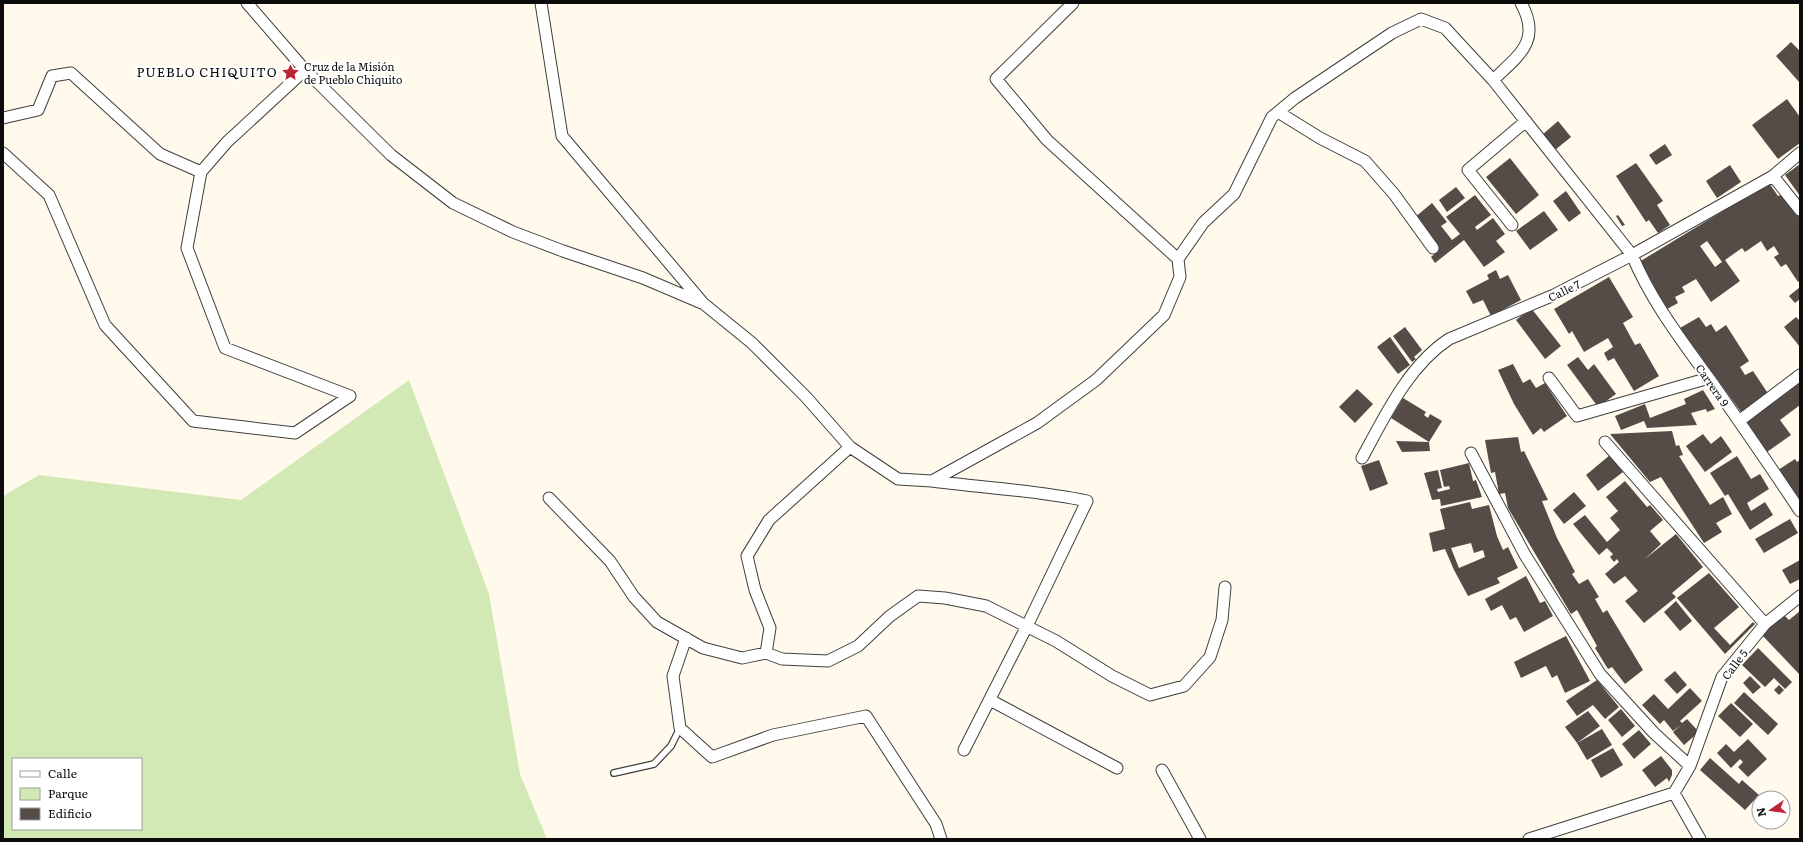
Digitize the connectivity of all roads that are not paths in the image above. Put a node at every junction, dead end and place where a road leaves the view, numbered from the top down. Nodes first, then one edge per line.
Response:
1 (247, 3) edge
2 (541, 3) edge
3 (1073, 3) edge
4 (1521, 3) edge
5 (305, 70) junction
6 (1493, 80) junction
7 (1278, 112) junction
8 (3, 118) edge
9 (1526, 121) junction
10 (3, 153) edge
11 (1800, 153) edge
12 (202, 172) junction
13 (1773, 176) junction
14 (1800, 210) edge
15 (1512, 225) dead end
16 (1433, 248) dead end
17 (1632, 256) junction
18 (1178, 259) junction
19 (704, 304) junction
20 (1800, 375) edge
21 (1549, 378) dead end
22 (1709, 378) junction
23 (1740, 421) junction
24 (1605, 442) dead end
25 (850, 447) junction
26 (1471, 453) dead end
27 (1362, 458) dead end
28 (932, 481) junction
29 (549, 498) dead end
30 (1800, 511) edge
31 (1225, 587) dead end
32 (1800, 596) edge
33 (1765, 624) junction
34 (1027, 626) junction
35 (686, 638) junction
36 (766, 653) junction
37 (990, 700) junction
38 (680, 728) junction
39 (964, 750) dead end
40 (1117, 768) dead end
41 (1688, 769) junction
42 (1162, 770) dead end
43 (614, 772) dead end
44 (1674, 793) junction
45 (941, 839) edge
46 (1200, 839) edge
47 (1529, 839) edge
48 (1700, 839) edge

1 - 5 street
2 - 19 street
3 - 18 street
4 - 6 street
5 - 12 street
5 - 19 street
6 - 7 street, Carrera 9
6 - 9 street, Carrera 9
7 - 16 street
7 - 18 street, Carrera 9
8 - 12 street
9 - 15 street
9 - 17 street, Carrera 9
10 - 12 street
11 - 13 street, Calle 7
13 - 14 street
13 - 17 street, Calle 7
17 - 22 street, Carrera 9
17 - 27 street, Calle 7
18 - 28 street
19 - 25 street
20 - 23 street
21 - 22 street
22 - 23 street, Carrera 9
23 - 30 street, Carrera 9
24 - 33 street
25 - 28 street
25 - 36 street
26 - 41 street
28 - 34 street
29 - 35 street
31 - 34 street
32 - 33 street, Calle 5
33 - 41 street, Calle 5
34 - 36 street
34 - 37 street
35 - 36 street
35 - 38 street
37 - 39 street
37 - 40 street
38 - 43 lane
38 - 45 street
41 - 44 street, Calle 5
42 - 46 street
44 - 47 street
44 - 48 street

